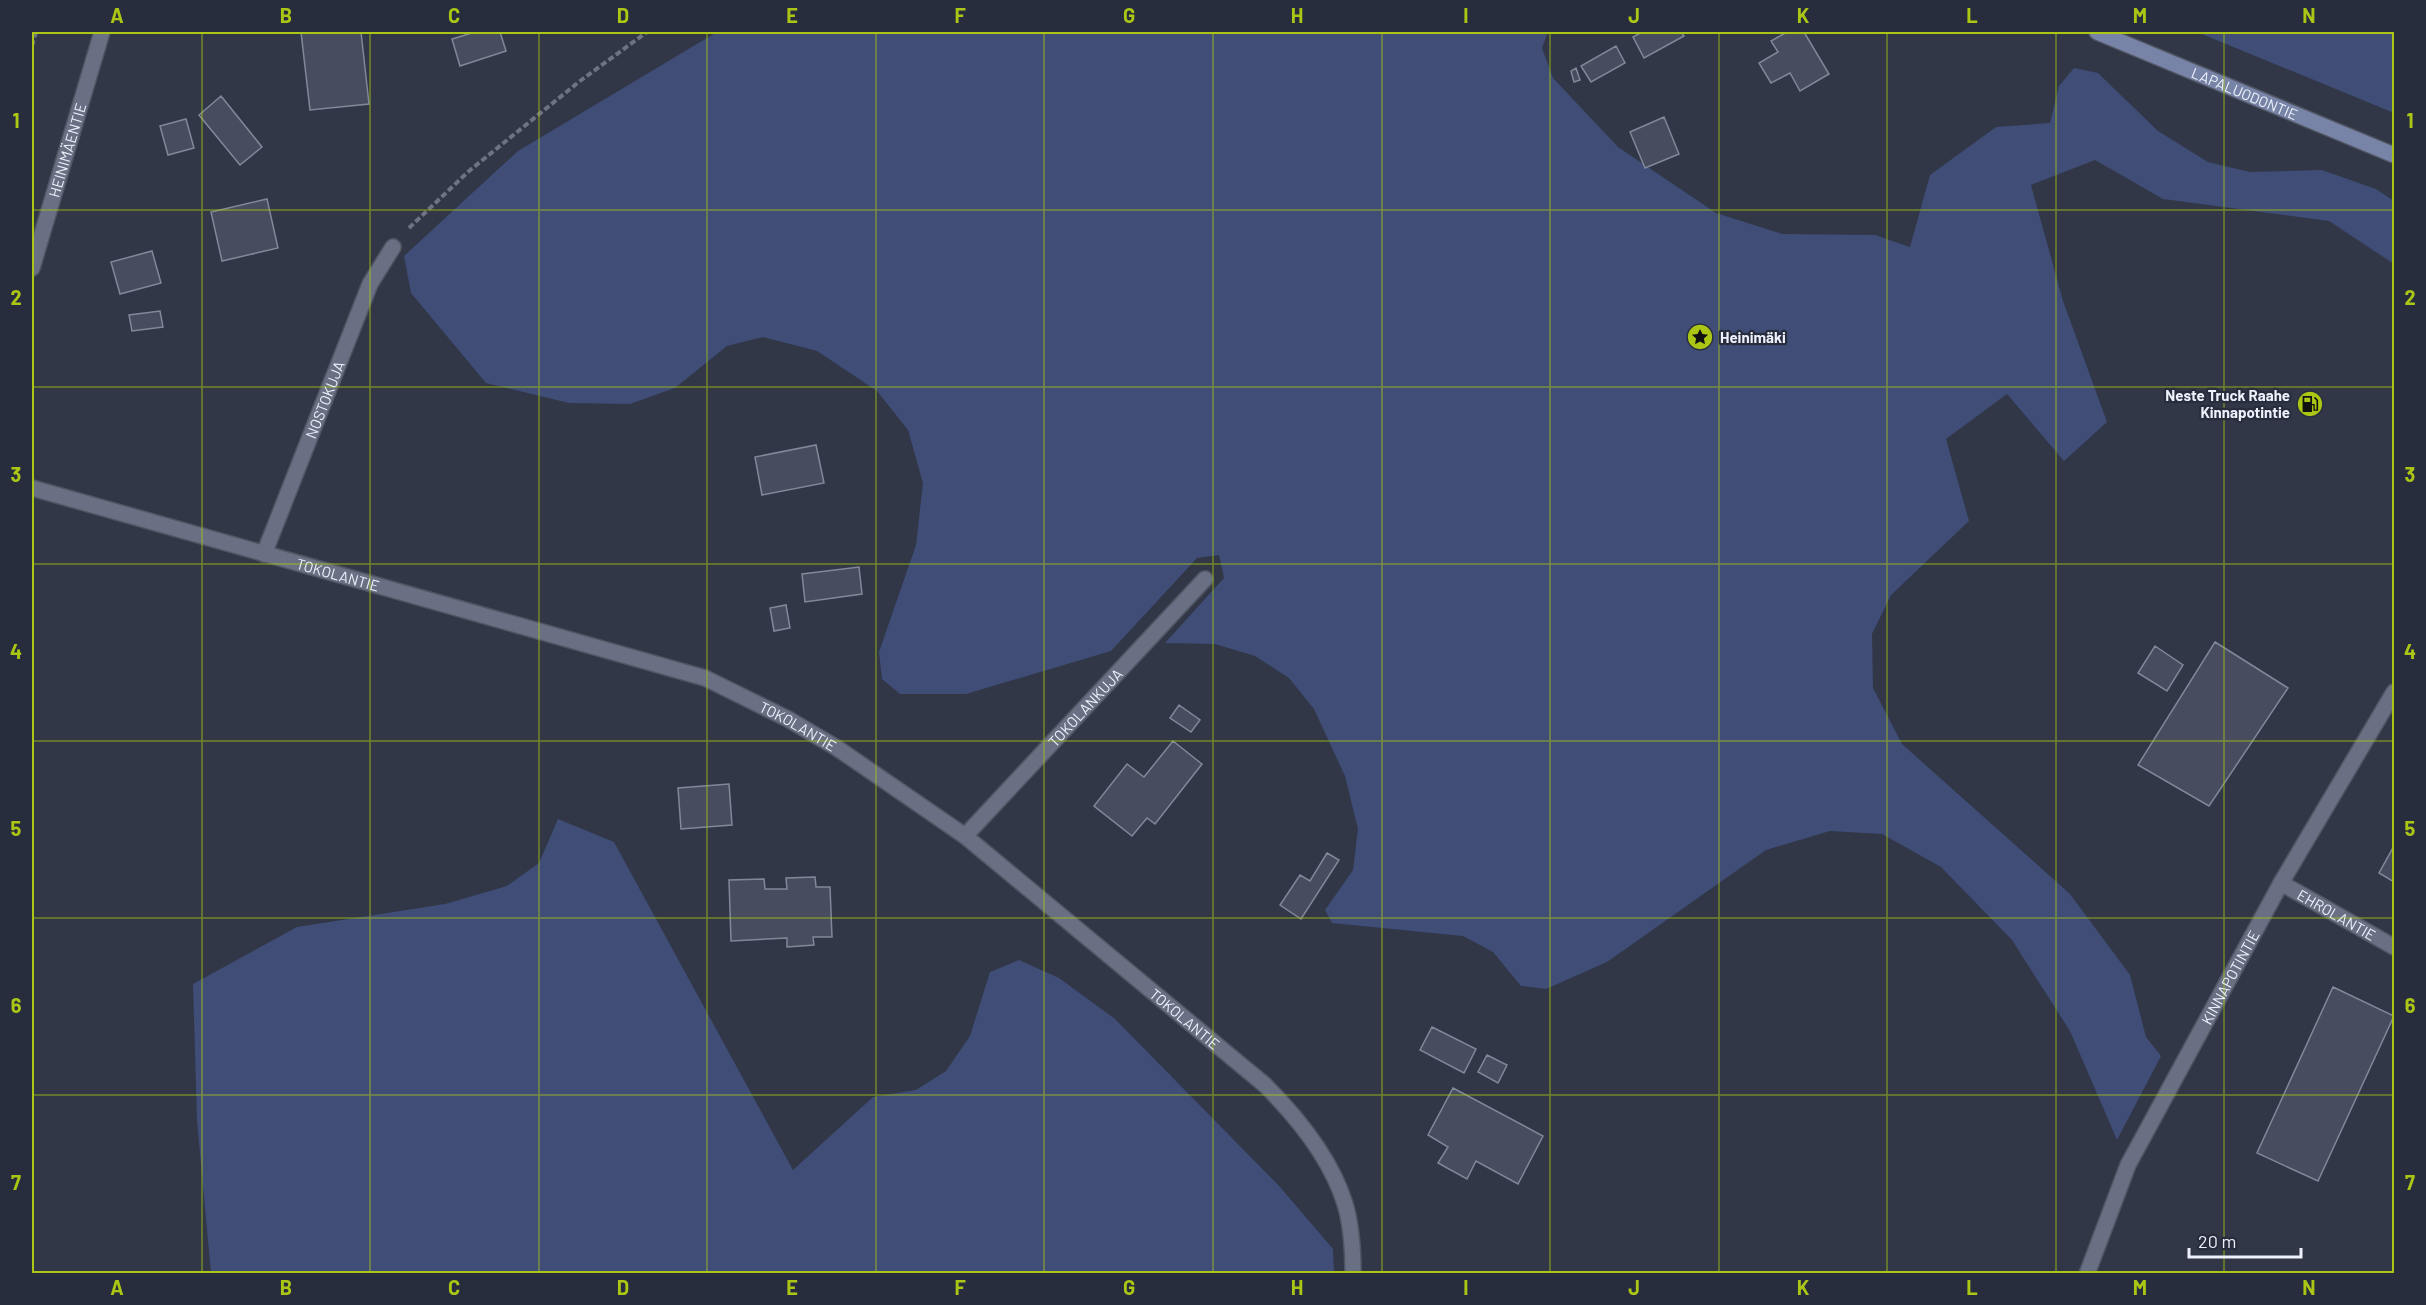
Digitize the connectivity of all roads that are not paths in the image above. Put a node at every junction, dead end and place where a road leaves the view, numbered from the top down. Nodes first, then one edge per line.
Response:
1 (102, 32) edge
2 (2097, 32) edge
3 (2394, 155) edge
4 (393, 247) road end
5 (32, 268) edge
6 (32, 488) edge
7 (264, 554) junction
8 (1205, 579) dead end
9 (2394, 692) edge
10 (964, 836) junction
11 (2280, 883) junction
12 (2394, 947) edge
13 (1353, 1274) edge
14 (2087, 1274) edge

1 - 5 street, HEINIMÄENTIE
2 - 3 main road, LAPALUODONTIE
4 - 7 street, NOSTOKUJA
6 - 7 street, TOKOLANTIE
7 - 10 street, TOKOLANTIE
8 - 10 street, TOKOLANKUJA
9 - 11 street, KINNAPOTINTIE
10 - 13 street, TOKOLANTIE
11 - 12 street, EHROLANTIE
11 - 14 street, KINNAPOTINTIE

